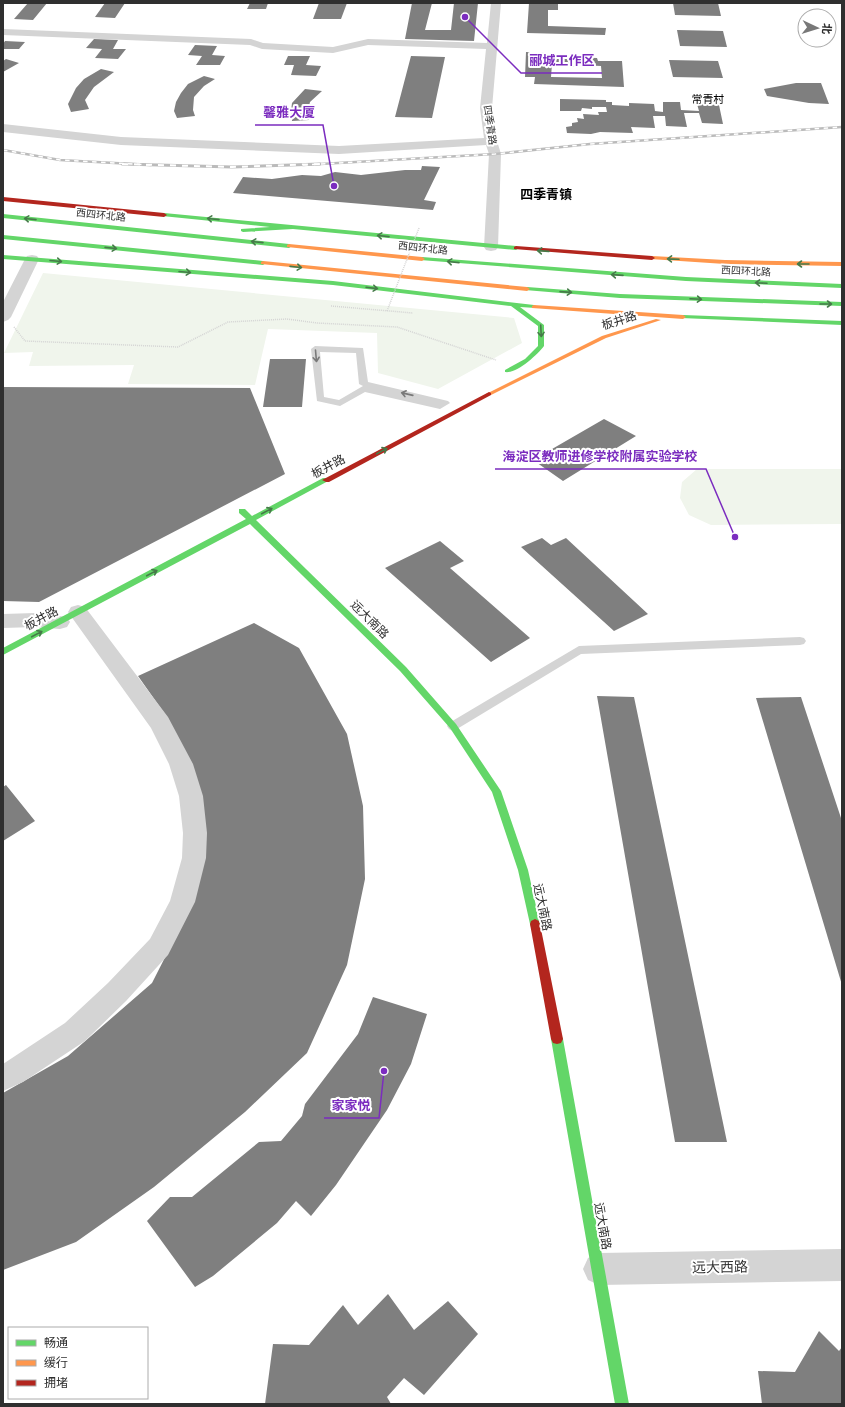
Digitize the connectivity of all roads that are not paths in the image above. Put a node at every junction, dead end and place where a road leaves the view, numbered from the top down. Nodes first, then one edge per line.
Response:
1 (496, 3) edge
2 (3, 32) edge
3 (492, 46) junction
4 (3, 128) edge
5 (491, 141) junction
6 (3, 199) edge
7 (3, 216) edge
8 (294, 227) junction
9 (180, 235) junction
10 (3, 237) edge
11 (491, 247) junction
12 (3, 257) edge
13 (32, 259) junction
14 (212, 259) junction
15 (842, 264) edge
16 (333, 284) junction
17 (842, 286) edge
18 (842, 304) edge
19 (514, 306) junction
20 (670, 316) junction
21 (8, 321) edge
22 (842, 323) edge
23 (500, 374) dead end
24 (446, 403) junction
25 (426, 414) dead end
26 (242, 511) dead end
27 (252, 519) junction
28 (55, 617) junction
29 (9, 625) edge
30 (800, 641) dead end
31 (3, 652) edge
32 (453, 726) junction
33 (3, 1078) edge
34 (842, 1265) edge
35 (599, 1269) junction
36 (622, 1404) edge

1 - 3 street, 四季青路
2 - 3 street
3 - 5 street, 四季青路
4 - 5 street
5 - 11 street, 四季青路
8 -> 6 main road, 西四环北路
9 -> 7 main road, 西四环北路
8 - 9 main road
11 -> 8 main road, 西四环北路
17 -> 9 main road, 西四环北路
10 -> 14 main road
15 -> 11 main road, 西四环北路
12 - 13 main road
13 -> 16 main road
13 - 21 street
14 - 16 main road
14 -> 18 main road
16 -> 19 main road
19 - 20 main road
19 -> 23 main road
20 - 22 main road
27 -> 20 main road, 板井路
24 -> 24 lane
24 - 25 main road
26 - 27 main road, 远大南路
28 -> 27 main road, 板井路
27 - 32 main road, 远大南路
28 - 29 street
31 -> 28 main road, 板井路
28 - 33 street
30 - 32 lane
32 - 35 main road, 远大南路
34 - 35 street, 远大西路
35 - 36 main road, 远大南路

